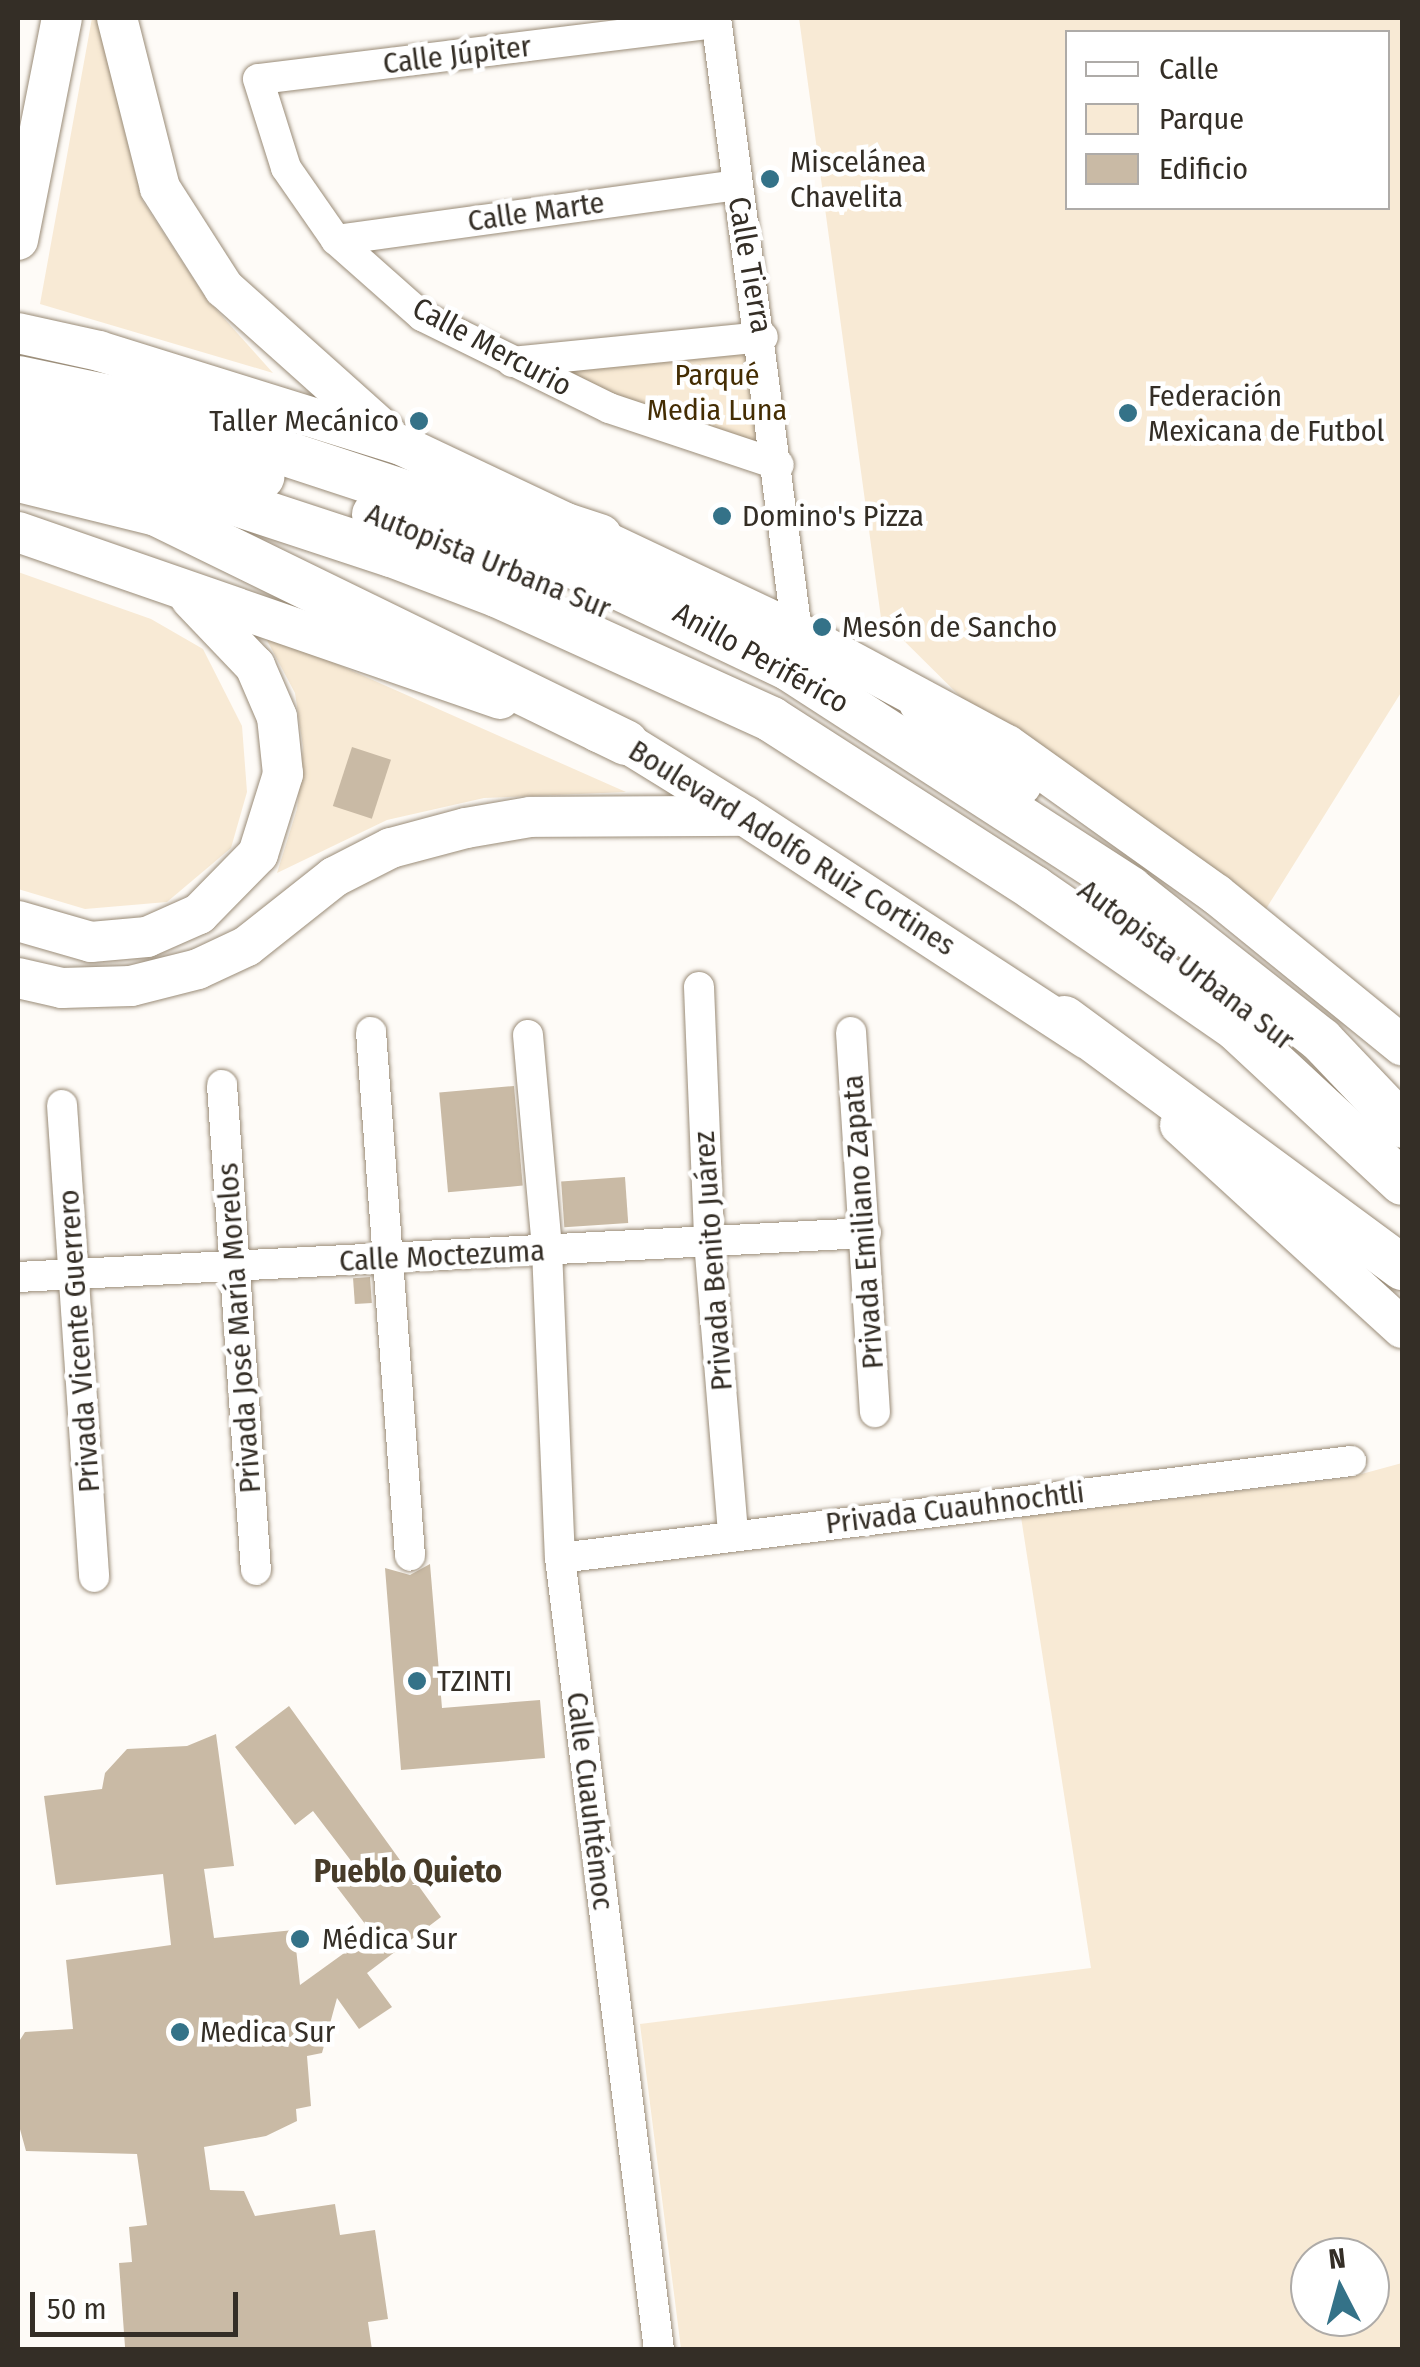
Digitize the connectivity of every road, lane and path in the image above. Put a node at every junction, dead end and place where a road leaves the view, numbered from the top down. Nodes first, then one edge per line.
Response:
1 (62, 18) edge
2 (118, 18) edge
3 (716, 20) edge
4 (258, 79) joint
5 (736, 185) junction
6 (20, 231) edge
7 (336, 240) junction
8 (18, 333) edge
9 (762, 338) junction
10 (512, 362) junction
11 (18, 378) edge
12 (128, 401) junction
13 (18, 412) edge
14 (400, 445) junction
15 (18, 446) edge
16 (779, 466) junction
17 (18, 480) edge
18 (148, 510) junction
19 (18, 532) edge
20 (600, 536) junction
21 (121, 564) junction
22 (796, 632) junction
23 (921, 702) junction
24 (626, 742) junction
25 (745, 816) junction
26 (18, 922) edge
27 (18, 978) edge
28 (699, 987) dead end
29 (1064, 1018) junction
30 (371, 1032) dead end
31 (851, 1032) dead end
32 (528, 1035) dead end
33 (1321, 1040) junction
34 (1402, 1045) edge
35 (222, 1084) dead end
36 (62, 1104) dead end
37 (1402, 1125) edge
38 (1402, 1148) edge
39 (1402, 1182) edge
40 (1402, 1195) edge
41 (866, 1233) junction
42 (708, 1240) junction
43 (548, 1250) junction
44 (391, 1259) junction
45 (235, 1266) junction
46 (1402, 1267) edge
47 (76, 1273) junction
48 (18, 1277) edge
49 (1402, 1328) edge
50 (875, 1412) dead end
51 (1351, 1460) dead end
52 (733, 1534) junction
53 (410, 1556) dead end
54 (560, 1558) junction
55 (256, 1570) dead end
56 (94, 1577) dead end
57 (659, 2350) edge

1 - 6 main road
2 - 14 main road
3 - 4 street, Calle Júpiter
3 - 5 street, Calle Tierra
4 - 7 street, Calle Mercurio
5 - 7 street, Calle Marte
5 - 9 street, Calle Tierra
7 - 10 street, Calle Mercurio
8 - 14 main road
9 - 10 street
9 - 16 street, Calle Tierra
10 - 16 street, Calle Mercurio
11 - 12 highway, Anillo Periférico
12 - 20 highway
12 - 33 highway, Anillo Periférico
13 - 38 highway, Autopista Urbana Sur
14 - 20 main road
15 - 39 highway, Autopista Urbana Sur
16 - 22 street, Calle Tierra
17 - 18 highway
18 - 24 highway
18 - 40 highway
19 - 21 main road, Boulevard Adolfo Ruiz Cortines
20 - 22 main road
21 - 24 main road, Boulevard Adolfo Ruiz Cortines
21 - 26 main road
22 - 23 main road
23 - 33 highway
23 - 34 main road
24 - 25 main road, Boulevard Adolfo Ruiz Cortines
25 - 27 main road
25 - 29 main road, Boulevard Adolfo Ruiz Cortines
28 - 42 street, Privada Benito Juárez
29 - 46 highway
29 - 49 main road, Boulevard Adolfo Ruiz Cortines
30 - 44 street
31 - 41 street, Privada Emiliano Zapata
32 - 43 street, Calle Cuauhtémoc
33 - 37 highway, Anillo Periférico
35 - 45 street, Privada José María Morelos
36 - 47 street, Privada Vicente Guerrero
41 - 42 street, Calle Moctezuma
41 - 50 street, Privada Emiliano Zapata
42 - 43 street, Calle Moctezuma
42 - 52 street, Privada Benito Juárez
43 - 44 street, Calle Moctezuma
43 - 54 street, Calle Cuauhtémoc
44 - 45 street, Calle Moctezuma
44 - 53 street
45 - 47 street, Calle Moctezuma
45 - 55 street, Privada José María Morelos
47 - 48 street, Calle Moctezuma
47 - 56 street, Privada Vicente Guerrero
51 - 52 street, Privada Cuauhnochtli
52 - 54 street, Privada Cuauhnochtli
54 - 57 street, Calle Cuauhtémoc

